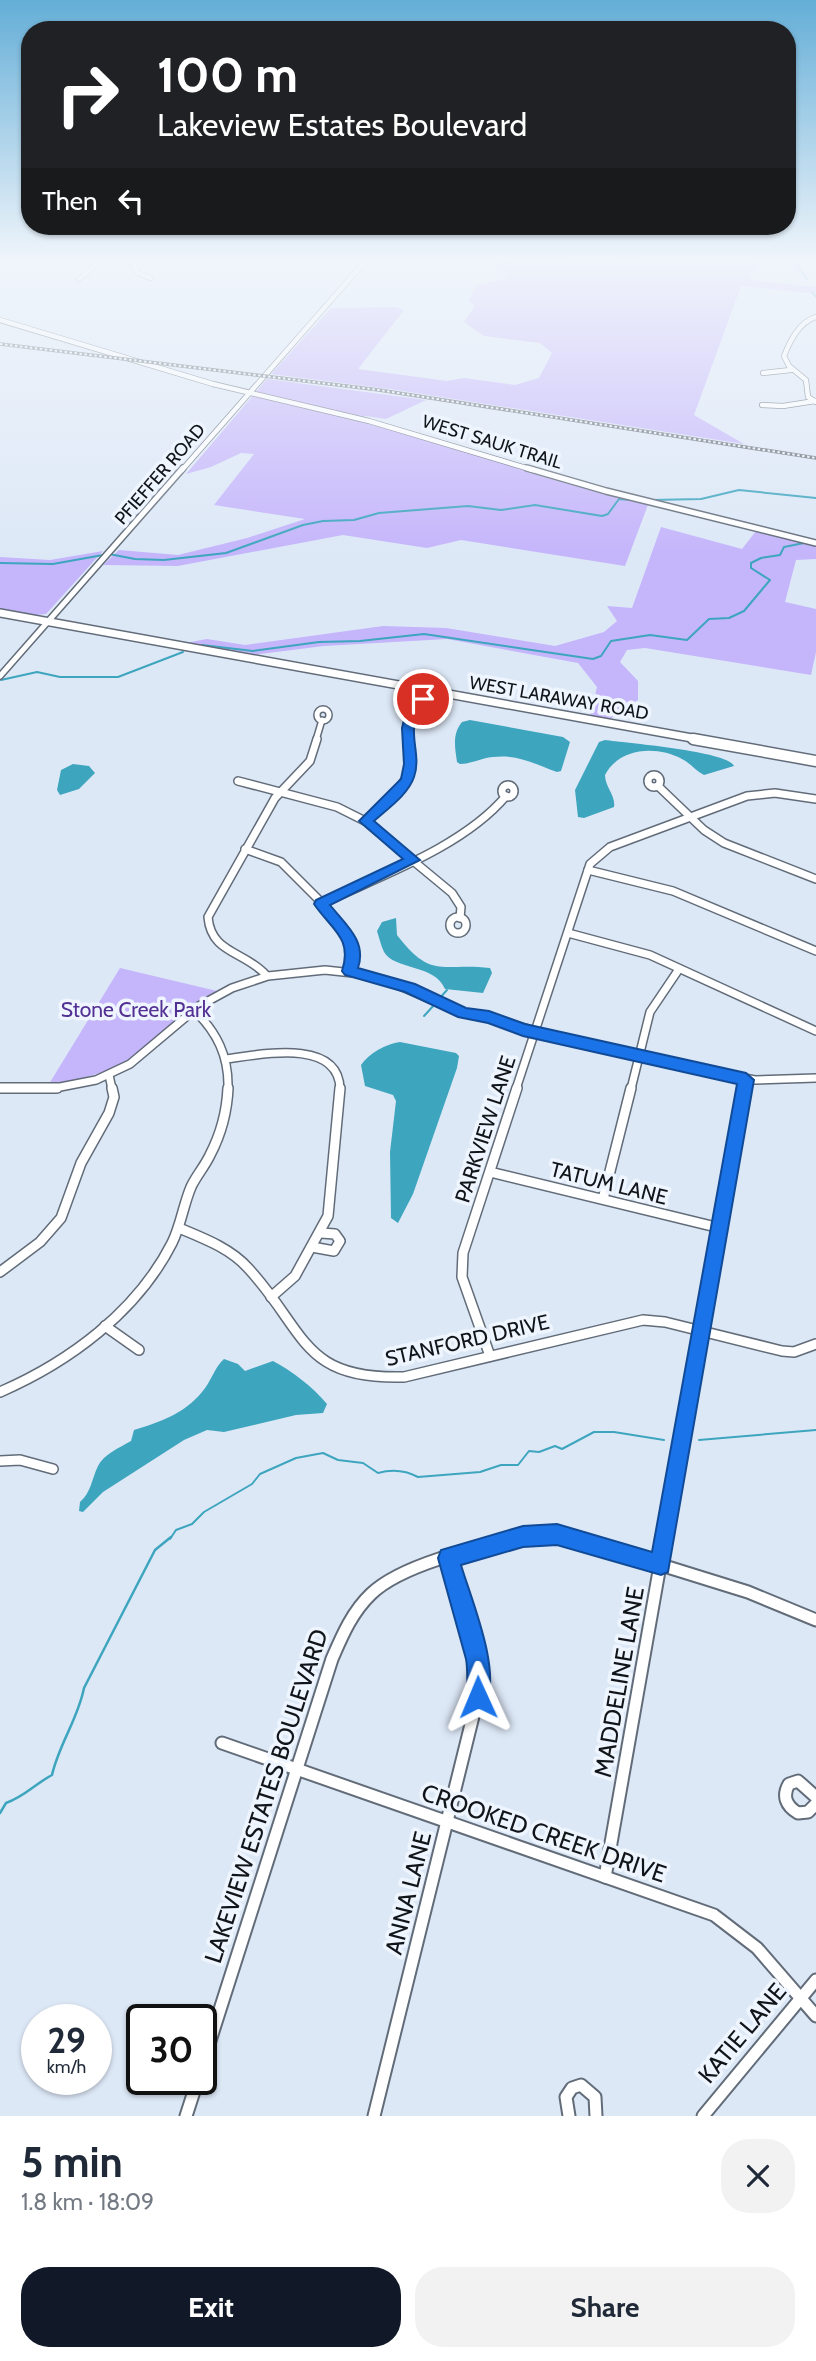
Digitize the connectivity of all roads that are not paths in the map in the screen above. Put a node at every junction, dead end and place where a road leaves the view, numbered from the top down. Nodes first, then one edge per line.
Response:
1 (118, 357) edge
2 (282, 357) edge
3 (786, 357) edge
4 (791, 370) junction
5 (763, 373) dead end
6 (251, 393) junction
7 (815, 402) edge
8 (762, 405) dead end
9 (816, 543) edge
10 (0, 613) edge
11 (48, 622) junction
12 (0, 676) edge
13 (424, 690) junction
14 (322, 720) dead end
15 (816, 761) edge
16 (238, 781) dead end
17 (658, 786) dead end
18 (281, 791) junction
19 (506, 796) dead end
20 (816, 799) edge
21 (691, 817) junction
22 (365, 821) junction
23 (245, 849) junction
24 (413, 860) junction
25 (588, 870) junction
26 (816, 879) edge
27 (321, 904) junction
28 (460, 918) dead end
29 (568, 933) junction
30 (816, 951) edge
31 (679, 969) junction
32 (350, 971) junction
33 (266, 975) junction
34 (194, 1009) junction
35 (816, 1031) edge
36 (534, 1032) junction
37 (638, 1056) junction
38 (226, 1059) junction
39 (109, 1075) junction
40 (816, 1078) edge
41 (746, 1080) junction
42 (0, 1088) edge
43 (490, 1172) junction
44 (603, 1199) junction
45 (178, 1228) junction
46 (720, 1228) junction
47 (321, 1233) junction
48 (312, 1247) junction
49 (0, 1272) edge
50 (271, 1297) junction
51 (105, 1326) junction
52 (701, 1331) junction
53 (816, 1343) edge
54 (139, 1350) dead end
55 (489, 1356) junction
56 (0, 1392) edge
57 (0, 1461) edge
58 (53, 1469) dead end
59 (449, 1558) junction
60 (661, 1565) junction
61 (816, 1620) edge
62 (222, 1743) dead end
63 (297, 1769) junction
64 (816, 1797) edge
65 (816, 1804) edge
66 (448, 1821) junction
67 (605, 1877) junction
68 (816, 1980) edge
69 (801, 1998) junction
70 (816, 2016) edge
71 (217, 2019) edge
72 (193, 2095) edge
73 (186, 2116) edge
74 (374, 2116) edge
75 (569, 2116) edge
76 (596, 2116) edge
77 (704, 2116) edge

1 - 6 street, WEST SAUK TRAIL
2 - 6 street, PFIEFFER ROAD
3 - 4 street
4 - 5 street
4 - 7 street
6 - 9 street, WEST SAUK TRAIL
6 - 11 street, PFIEFFER ROAD
7 - 8 street
10 - 11 main road, WEST LARAWAY ROAD
11 - 12 street, PFIEFFER ROAD
11 - 13 main road, WEST LARAWAY ROAD
13 - 15 main road, WEST LARAWAY ROAD
13 - 22 street
14 - 18 street
16 - 18 street
17 - 21 street
18 - 22 street
18 - 23 street
19 - 24 street
20 - 21 street, PARKVIEW LANE
21 - 25 street, PARKVIEW LANE
21 - 26 street
22 - 24 street
23 - 27 street
23 - 33 street
24 - 27 street
24 - 28 street
25 - 29 street, PARKVIEW LANE
25 - 30 street
27 - 32 street
29 - 31 street
29 - 36 street, PARKVIEW LANE
31 - 35 street
31 - 37 street
32 - 33 street
32 - 36 street
33 - 34 street
34 - 38 street
34 - 39 street
36 - 37 street
36 - 43 street, PARKVIEW LANE
37 - 41 street
37 - 44 street
38 - 45 street
38 - 47 street
39 - 42 street
39 - 49 street
40 - 41 street
41 - 46 street, MADDELINE LANE
43 - 44 street, TATUM LANE
43 - 55 street, PARKVIEW LANE
44 - 46 street, TATUM LANE
45 - 50 street, STANFORD DRIVE
45 - 51 street
46 - 52 street, MADDELINE LANE
47 - 48 street
47 - 48 street
48 - 50 street
50 - 55 street, STANFORD DRIVE
51 - 54 street
51 - 56 street
52 - 53 street, STANFORD DRIVE
52 - 55 street, STANFORD DRIVE
52 - 60 street, MADDELINE LANE
57 - 58 street
59 - 60 street, LAKEVIEW ESTATES BOULEVARD
59 - 63 street, LAKEVIEW ESTATES BOULEVARD
59 - 66 street, ANNA LANE
60 - 61 street, LAKEVIEW ESTATES BOULEVARD
60 - 67 street, MADDELINE LANE
62 - 63 street, CROOKED CREEK DRIVE
63 - 66 street, CROOKED CREEK DRIVE
63 - 71 street, LAKEVIEW ESTATES BOULEVARD
64 - 65 street
66 - 67 street, CROOKED CREEK DRIVE
66 - 74 street, ANNA LANE
67 - 69 street, CROOKED CREEK DRIVE
68 - 69 street, KATIE LANE
69 - 70 street, CROOKED CREEK DRIVE
69 - 77 street, KATIE LANE
72 - 73 street
75 - 76 street

